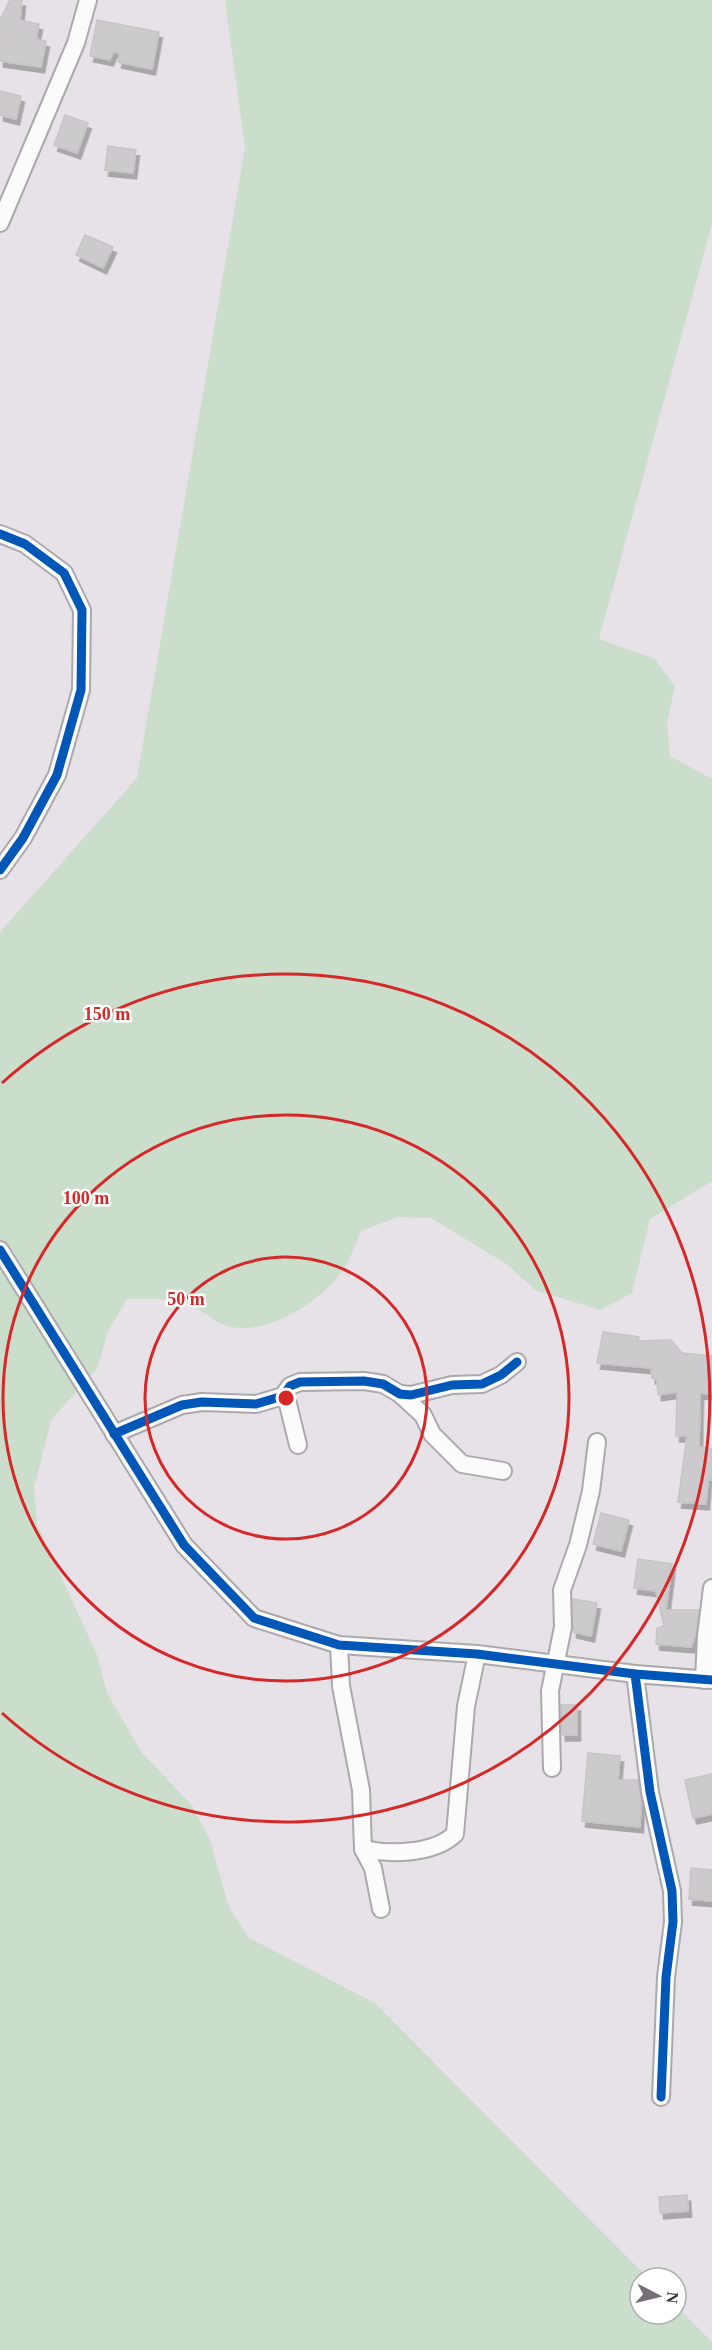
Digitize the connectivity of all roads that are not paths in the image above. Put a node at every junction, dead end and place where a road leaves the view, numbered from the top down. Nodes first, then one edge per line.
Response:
1 (88, 0) edge
2 (0, 223) edge
3 (0, 534) edge
4 (0, 870) edge
5 (0, 1250) edge
6 (517, 1362) dead end
7 (400, 1394) junction
8 (283, 1395) junction
9 (114, 1434) junction
10 (597, 1442) dead end
11 (298, 1445) dead end
12 (503, 1471) dead end
13 (712, 1588) edge
14 (339, 1645) junction
15 (477, 1654) junction
16 (554, 1664) junction
17 (635, 1674) junction
18 (708, 1680) edge
19 (552, 1768) dead end
20 (363, 1850) junction
21 (381, 1909) dead end
22 (661, 2097) dead end

1 - 2 street
3 - 4 street
5 - 9 street
6 - 7 street
7 - 8 street
7 - 12 street
8 - 9 street
8 - 11 street
9 - 14 street
10 - 16 street
13 - 18 street
14 - 15 street
14 - 20 street
15 - 16 street
15 - 20 street
16 - 17 street
16 - 19 street
17 - 18 street
17 - 22 street
20 - 21 street

